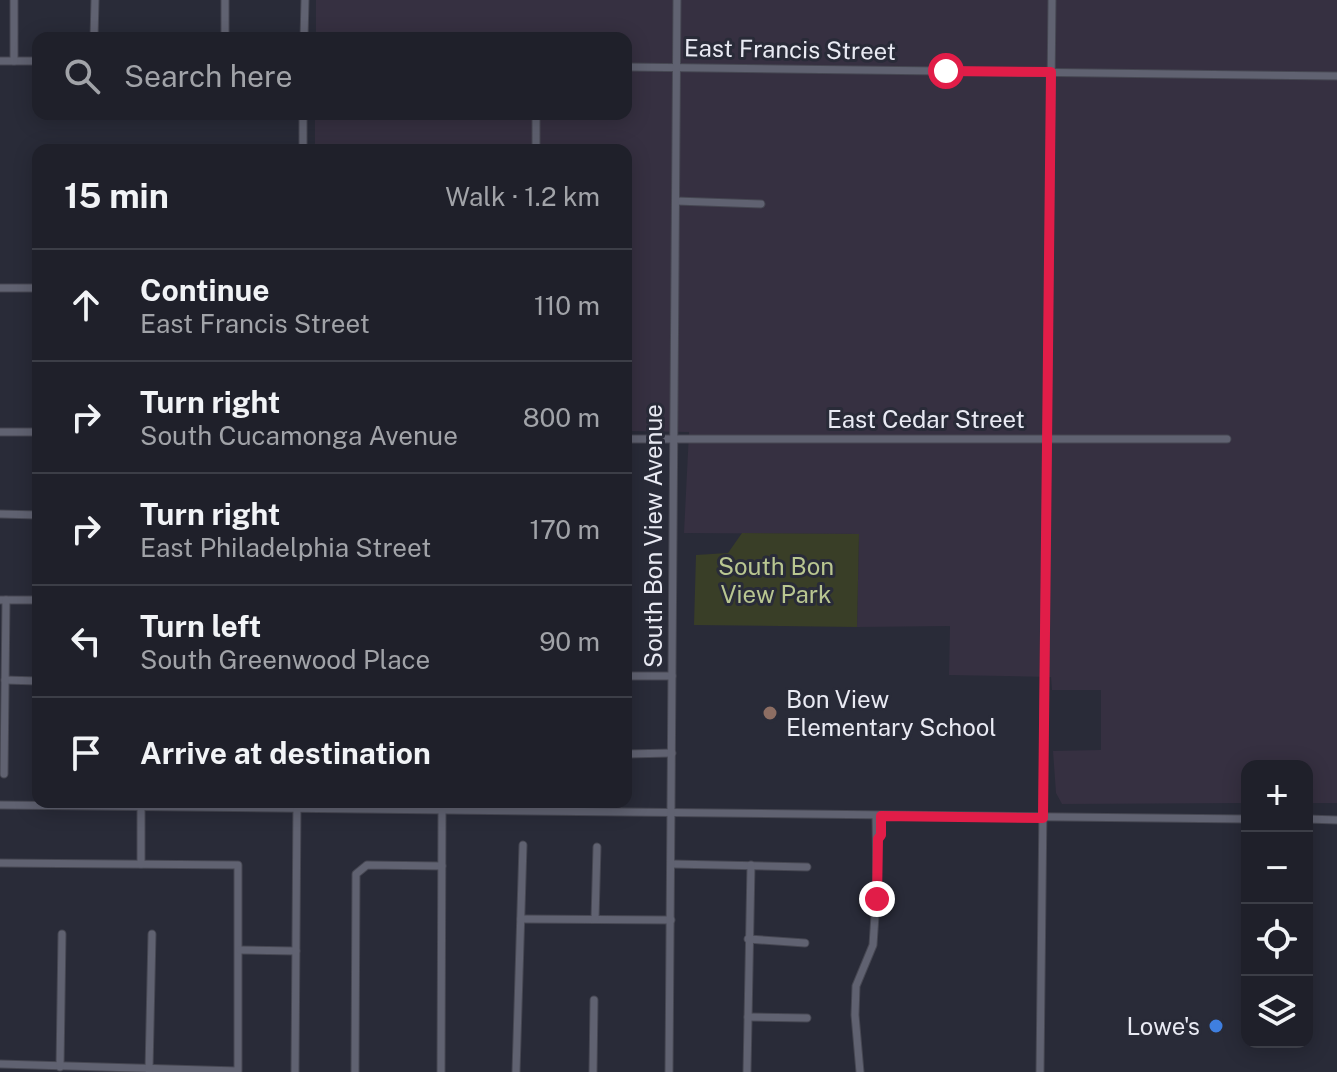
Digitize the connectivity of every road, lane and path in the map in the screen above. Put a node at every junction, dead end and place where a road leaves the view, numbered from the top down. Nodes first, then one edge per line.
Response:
1 (14, 0) edge
2 (95, 0) edge
3 (225, 0) edge
4 (305, 0) edge
5 (677, 0) edge
6 (1052, 0) edge
7 (94, 32) edge
8 (225, 32) edge
9 (304, 32) edge
10 (0, 61) edge
11 (14, 61) junction
12 (32, 61) edge
13 (632, 67) edge
14 (677, 67) junction
15 (1051, 72) junction
16 (1337, 76) edge
17 (303, 120) edge
18 (536, 120) edge
19 (303, 144) edge
20 (536, 144) edge
21 (676, 201) junction
22 (761, 204) dead end
23 (0, 288) edge
24 (32, 288) edge
25 (0, 432) edge
26 (32, 432) edge
27 (632, 439) edge
28 (1047, 439) junction
29 (1227, 439) dead end
30 (674, 440) junction
31 (0, 514) edge
32 (32, 515) edge
33 (3, 600) edge
34 (32, 600) edge
35 (632, 676) edge
36 (672, 676) junction
37 (5, 680) junction
38 (32, 681) edge
39 (672, 753) junction
40 (632, 754) edge
41 (4, 774) dead end
42 (0, 805) edge
43 (32, 805) edge
44 (141, 808) edge
45 (296, 808) edge
46 (345, 808) edge
47 (442, 812) junction
48 (671, 813) junction
49 (879, 816) junction
50 (1043, 818) junction
51 (1241, 819) edge
52 (1313, 819) edge
53 (1337, 820) edge
54 (523, 845) dead end
55 (597, 847) dead end
56 (0, 863) edge
57 (141, 864) junction
58 (672, 864) junction
59 (751, 865) junction
60 (442, 866) junction
61 (807, 867) dead end
62 (521, 919) junction
63 (595, 919) junction
64 (671, 920) junction
65 (62, 934) dead end
66 (152, 934) dead end
67 (748, 939) junction
68 (805, 943) dead end
69 (240, 950) junction
70 (296, 951) junction
71 (594, 1000) dead end
72 (748, 1017) junction
73 (807, 1018) dead end
74 (0, 1064) edge
75 (60, 1067) junction
76 (149, 1070) junction
77 (238, 1071) edge
78 (295, 1072) edge
79 (355, 1072) edge
80 (441, 1072) edge
81 (516, 1072) edge
82 (593, 1072) edge
83 (669, 1072) edge
84 (747, 1072) edge
85 (860, 1072) edge
86 (1040, 1072) edge

1 - 11 street
2 - 7 street
3 - 8 street
4 - 9 street
5 - 14 street, South Bon View Avenue
6 - 15 street
10 - 11 street
11 - 12 street
13 - 14 street, East Francis Street
14 - 15 street, East Francis Street
14 - 21 street, South Bon View Avenue
15 - 16 street, East Francis Street
15 - 28 street
17 - 19 street
18 - 20 street
21 - 22 street
21 - 30 street, South Bon View Avenue
23 - 24 street
25 - 26 street
27 - 30 street, East Cedar Street
28 - 29 street, East Cedar Street
28 - 30 street, East Cedar Street
28 - 50 street
30 - 36 street, South Bon View Avenue
31 - 32 street
33 - 34 street
33 - 37 street
35 - 36 street
36 - 39 street, South Bon View Avenue
37 - 38 street
37 - 41 street
39 - 40 street
39 - 48 street, South Bon View Avenue
42 - 43 street
44 - 57 street
45 - 70 street
46 - 47 street
47 - 48 street
47 - 60 street
48 - 49 street
48 - 58 street, South Bon View Avenue
49 - 50 street
49 - 85 street
50 - 51 street
50 - 86 street
52 - 53 street
54 - 62 street
55 - 63 street
56 - 57 street
57 - 69 street
58 - 59 street
58 - 64 street, South Bon View Avenue
59 - 61 street
59 - 67 street
60 - 79 street
60 - 80 street
62 - 63 street
62 - 81 street
63 - 64 street
64 - 83 street, South Bon View Avenue
65 - 75 street
66 - 76 street
67 - 68 street
67 - 72 street
69 - 70 street
69 - 77 street
70 - 78 street
71 - 82 street
72 - 73 street
72 - 84 street
74 - 75 street
75 - 76 street
76 - 77 street

